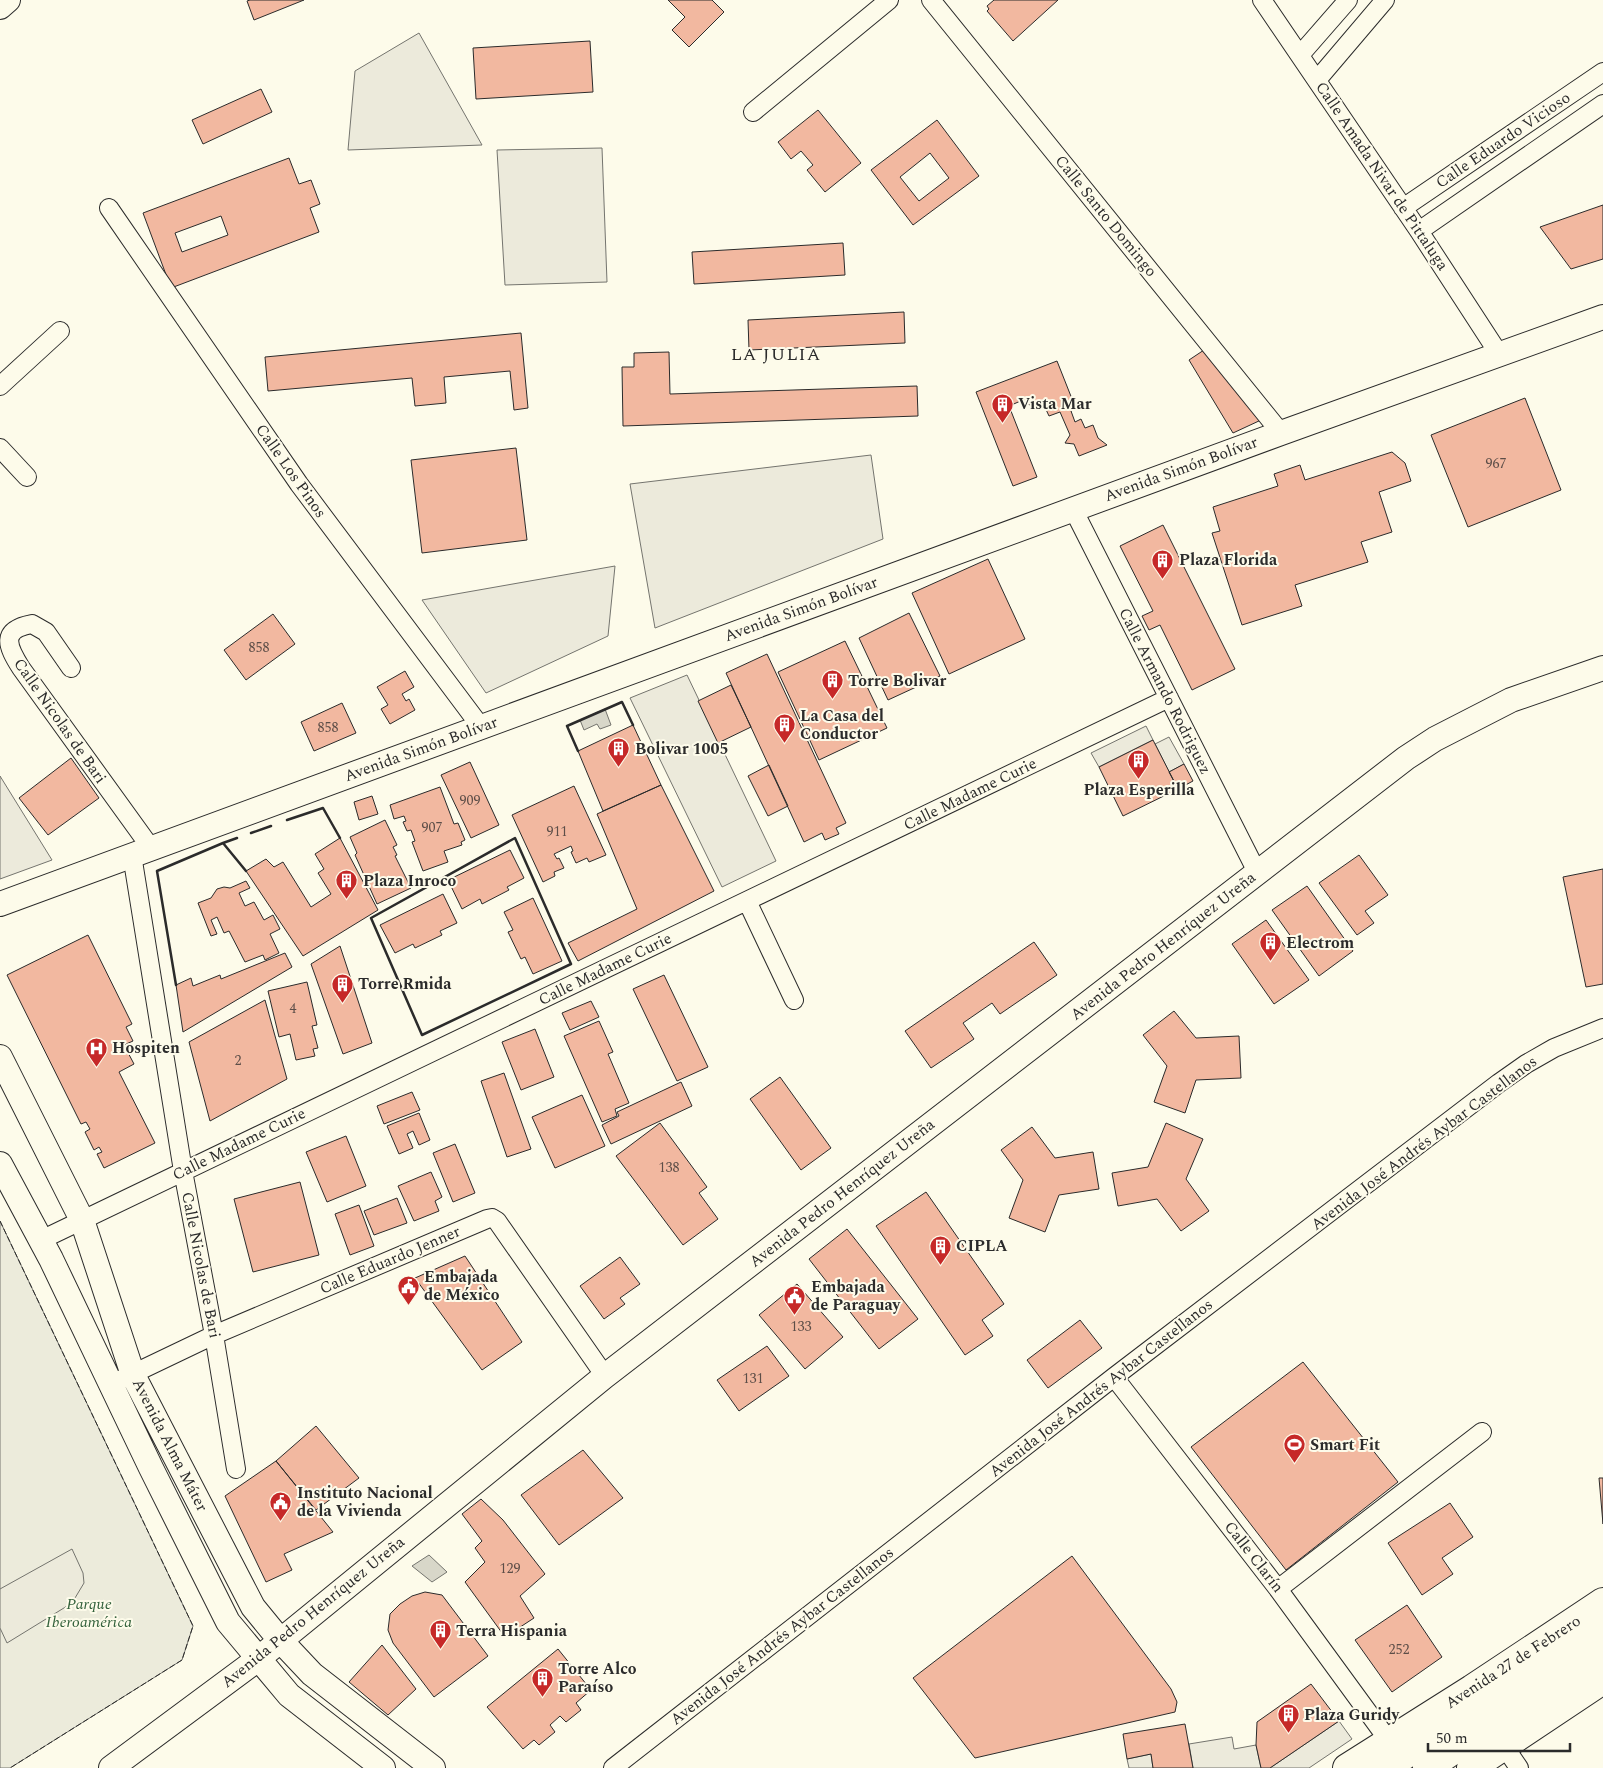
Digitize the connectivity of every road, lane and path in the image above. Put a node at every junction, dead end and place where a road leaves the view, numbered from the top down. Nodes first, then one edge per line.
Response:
1 (8, 0) edge
2 (889, 0) edge
3 (931, 0) edge
4 (1262, 0) edge
5 (1348, 0) edge
6 (1385, 0) edge
7 (0, 7) edge
8 (1300, 55) junction
9 (1603, 72) edge
10 (1317, 80) junction
11 (1603, 104) edge
12 (753, 112) dead end
13 (109, 208) dead end
14 (1403, 208) junction
15 (1419, 231) junction
16 (1603, 317) edge
17 (60, 331) dead end
18 (1499, 354) junction
19 (0, 386) edge
20 (1282, 433) junction
21 (0, 448) edge
22 (27, 477) dead end
23 (1073, 509) junction
24 (71, 668) dead end
25 (1603, 668) edge
26 (1169, 698) junction
27 (482, 727) junction
28 (142, 852) junction
29 (1258, 874) junction
30 (747, 901) junction
31 (0, 904) edge
32 (794, 1000) dead end
33 (1603, 1028) edge
34 (0, 1057) edge
35 (0, 1164) edge
36 (183, 1171) junction
37 (82, 1220) junction
38 (40, 1240) junction
39 (214, 1335) junction
40 (133, 1374) junction
41 (605, 1376) junction
42 (1114, 1377) junction
43 (111, 1384) junction
44 (1482, 1432) dead end
45 (236, 1468) dead end
46 (1278, 1589) junction
47 (1597, 1614) edge
48 (280, 1640) junction
49 (1603, 1648) edge
50 (258, 1659) junction
51 (1603, 1675) edge
52 (1603, 1680) edge
53 (1495, 1708) junction
54 (1389, 1741) junction
55 (1512, 1757) edge
56 (111, 1767) edge
57 (383, 1768) edge
58 (433, 1768) edge
59 (613, 1768) edge
60 (1347, 1768) edge
61 (1385, 1768) edge
62 (1427, 1768) edge
63 (1471, 1768) edge

1 - 7 main road
2 - 12 street
3 - 20 street, Calle Santo Domingo
4 - 8 street, Calle Amada Nivar de Pittaluga
5 - 8 street
6 - 10 street
8 - 10 street, Calle Amada Nivar de Pittaluga
9 - 14 street, Calle Eduardo Vicioso
10 - 14 street, Calle Amada Nivar de Pittaluga
11 - 15 street, Calle Eduardo Vicioso
13 - 27 street, Calle Los Pinos
14 - 15 street, Calle Amada Nivar de Pittaluga
15 - 18 street, Calle Amada Nivar de Pittaluga
16 - 18 main road, Avenida Simón Bolívar
17 - 19 street
18 - 20 main road, Avenida Simón Bolívar
20 - 23 main road, Avenida Simón Bolívar
21 - 22 street
23 - 26 street, Calle Armando Rodriguez
23 - 27 main road, Avenida Simón Bolívar
24 - 28 street, Calle Nicolas de Bari
25 - 29 main road, Avenida Pedro Henríquez Ureña
26 - 29 street, Calle Armando Rodriguez
26 - 30 street, Calle Madame Curie
27 - 28 main road, Avenida Simón Bolívar
28 - 31 main road, Avenida Simón Bolívar
28 - 36 street, Calle Nicolas de Bari
29 - 41 main road, Avenida Pedro Henríquez Ureña
30 - 32 street
30 - 36 street, Calle Madame Curie
33 - 42 street, Avenida José Andrés Aybar Castellanos
34 - 37 main road, Avenida Alma Máter
35 - 38 main road, Avenida Alma Máter
36 - 37 street, Calle Madame Curie
36 - 39 street, Calle Nicolas de Bari
37 - 38 street, Calle Madame Curie
37 - 40 main road, Avenida Alma Máter
38 - 43 main road, Avenida Alma Máter
39 - 40 street, Calle Eduardo Jenner
39 - 41 street, Calle Eduardo Jenner
39 - 45 street, Calle Nicolas de Bari
40 - 43 street, Calle Eduardo Jenner
40 - 48 main road, Avenida Alma Máter
41 - 48 main road, Avenida Pedro Henríquez Ureña
42 - 46 street, Calle Clarín
42 - 59 street, Avenida José Andrés Aybar Castellanos
43 - 50 main road, Avenida Alma Máter
44 - 46 street
46 - 54 street, Calle Clarín
47 - 53 main road
47 - 54 main road, Avenida 27 de Febrero
48 - 50 main road, Avenida Pedro Henríquez Ureña
48 - 58 main road, Avenida Alma Máter
49 - 53 main road
50 - 56 main road, Avenida Pedro Henríquez Ureña
50 - 57 main road, Avenida Alma Máter
51 - 53 main road
52 - 55 main road
53 - 61 main road
53 - 62 main road
54 - 60 main road, Avenida 27 de Febrero
55 - 63 main road

